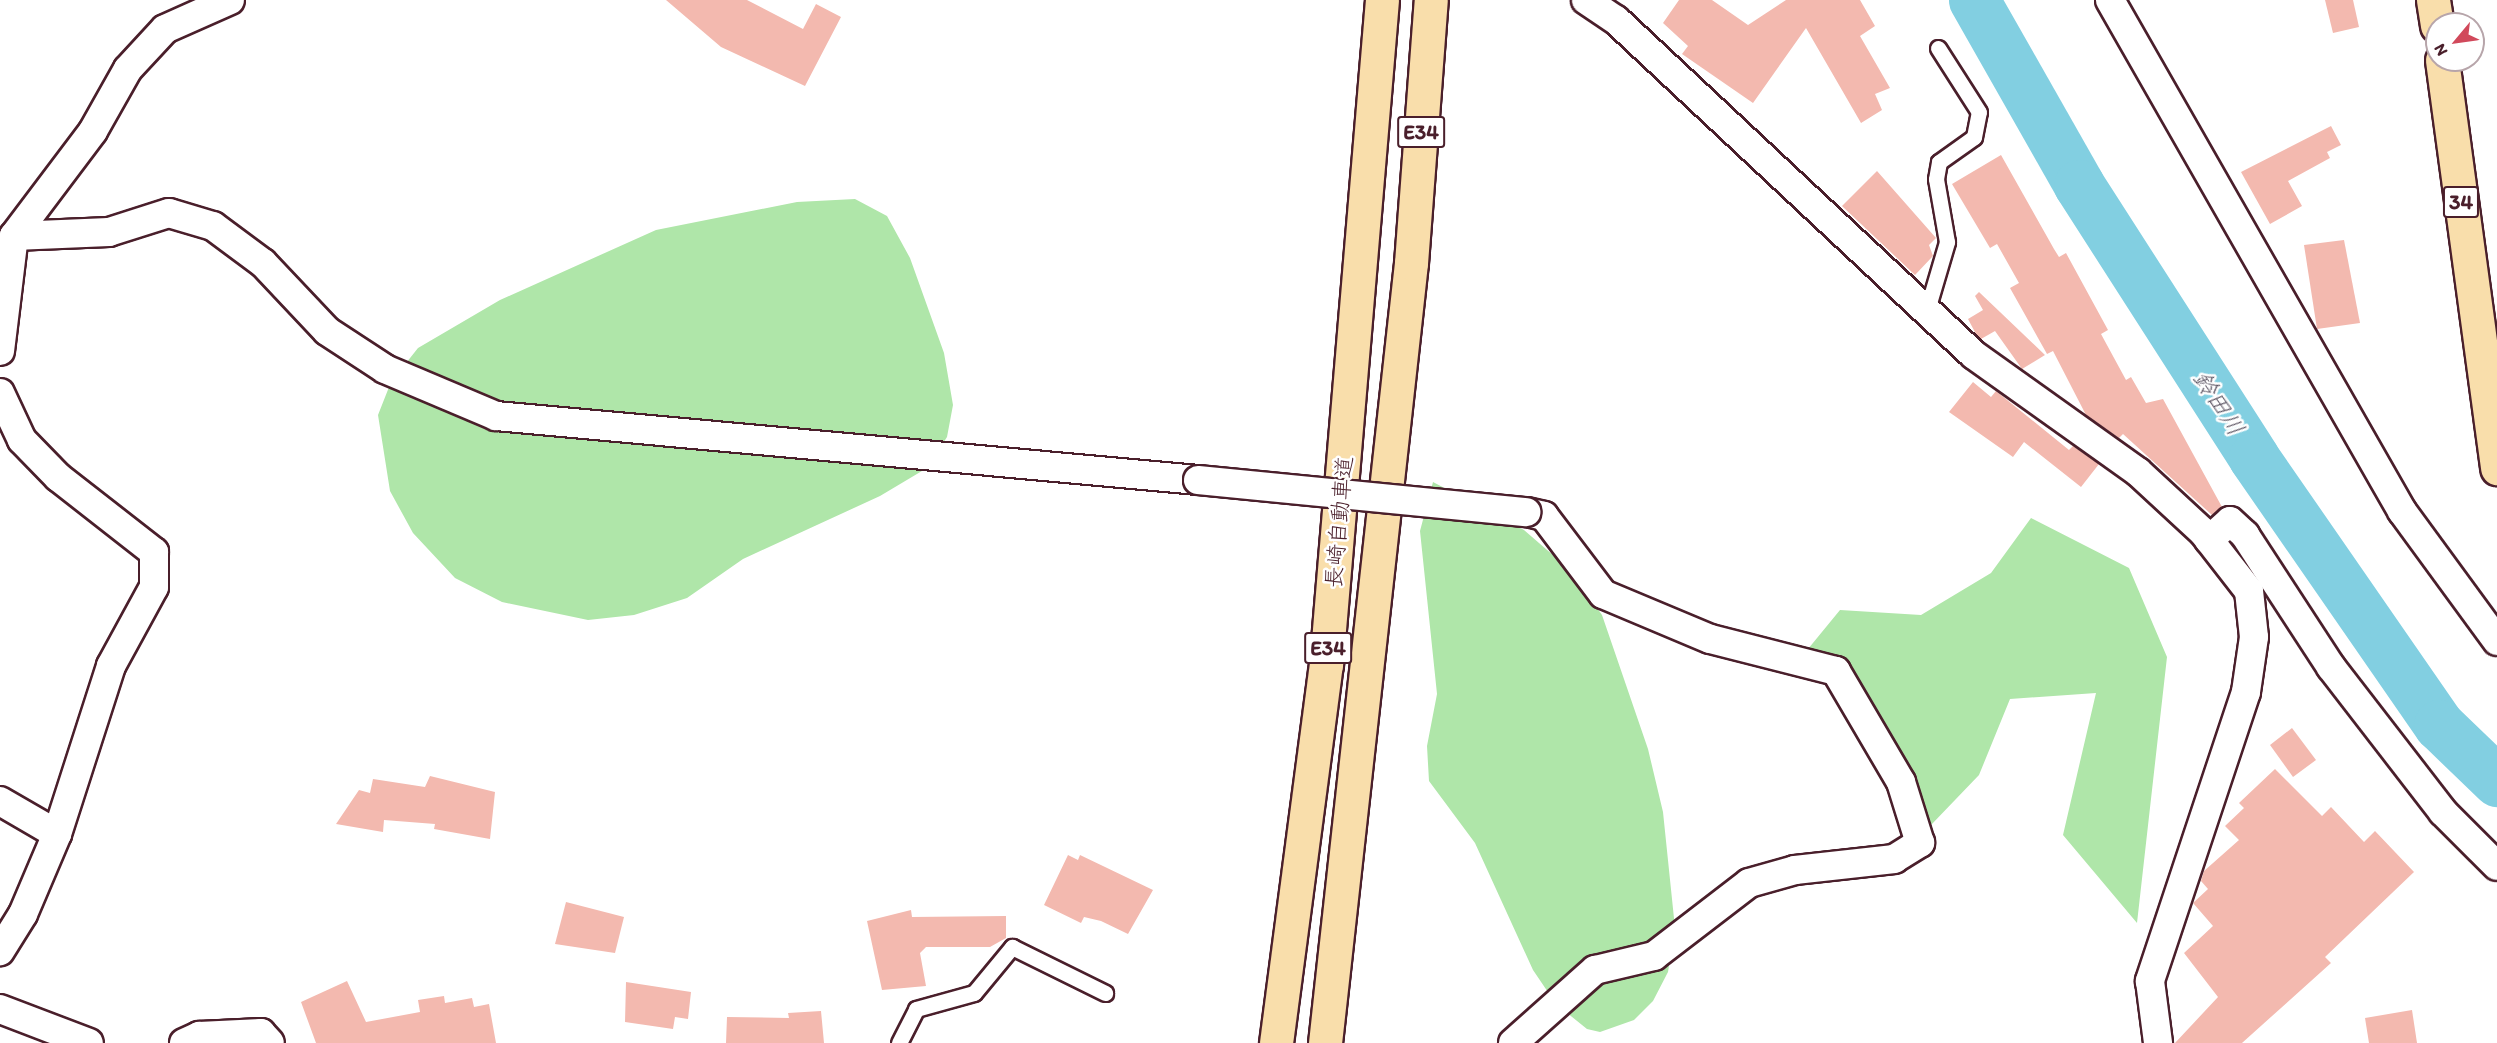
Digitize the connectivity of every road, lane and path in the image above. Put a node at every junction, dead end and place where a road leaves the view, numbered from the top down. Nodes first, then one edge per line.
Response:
1 (230, 0) edge
2 (1382, 0) edge
3 (1431, 0) edge
4 (1586, 0) edge
5 (2110, 0) edge
6 (1938, 48) dead end
7 (2444, 72) edge
8 (7, 228) edge
9 (1927, 310) junction
10 (2489, 337) edge
11 (0, 351) edge
12 (0, 393) edge
13 (2497, 468) edge
14 (2209, 540) junction
15 (2497, 641) edge
16 (0, 801) edge
17 (57, 834) junction
18 (2497, 866) edge
19 (0, 951) edge
20 (1105, 993) dead end
21 (0, 1009) edge
22 (89, 1043) edge
23 (184, 1043) edge
24 (270, 1043) edge
25 (899, 1043) edge
26 (1276, 1043) edge
27 (1325, 1043) edge
28 (1513, 1043) edge
29 (2158, 1043) edge

1 - 8 street
2 - 26 highway, 長崎自動車道 / E34
3 - 27 highway, 長崎自動車道 / E34
4 - 9 street
5 - 15 street
6 - 9 lane
7 - 10 highway, 34
8 - 11 street
8 - 28 street, bridge
9 - 14 street
10 - 13 highway, 34
12 - 17 street
14 - 18 street
14 - 29 street
16 - 17 street
17 - 19 street
20 - 25 lane
21 - 22 street
23 - 24 street

